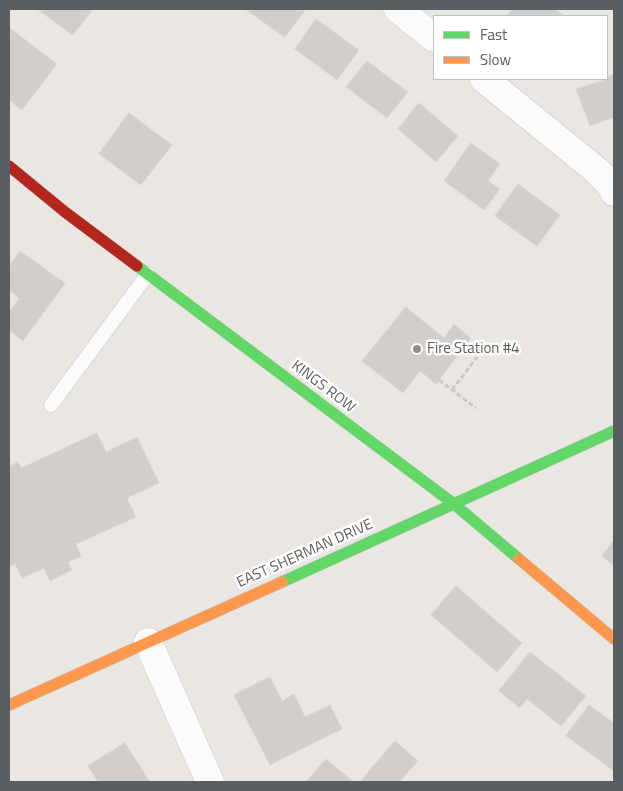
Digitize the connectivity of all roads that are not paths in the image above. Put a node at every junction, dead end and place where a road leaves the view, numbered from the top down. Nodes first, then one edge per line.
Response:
1 (398, 9) edge
2 (433, 37) edge
3 (485, 80) edge
4 (9, 166) edge
5 (613, 186) edge
6 (148, 274) junction
7 (51, 405) dead end
8 (614, 431) edge
9 (454, 504) junction
10 (614, 639) edge
11 (148, 642) junction
12 (9, 705) edge
13 (210, 782) edge

1 - 2 street
3 - 5 street
4 - 6 street, KINGS ROW
6 - 7 lane
6 - 9 street, KINGS ROW
8 - 9 street, EAST SHERMAN DRIVE
9 - 10 street, KINGS ROW
9 - 11 street, EAST SHERMAN DRIVE
11 - 12 street, EAST SHERMAN DRIVE
11 - 13 street

